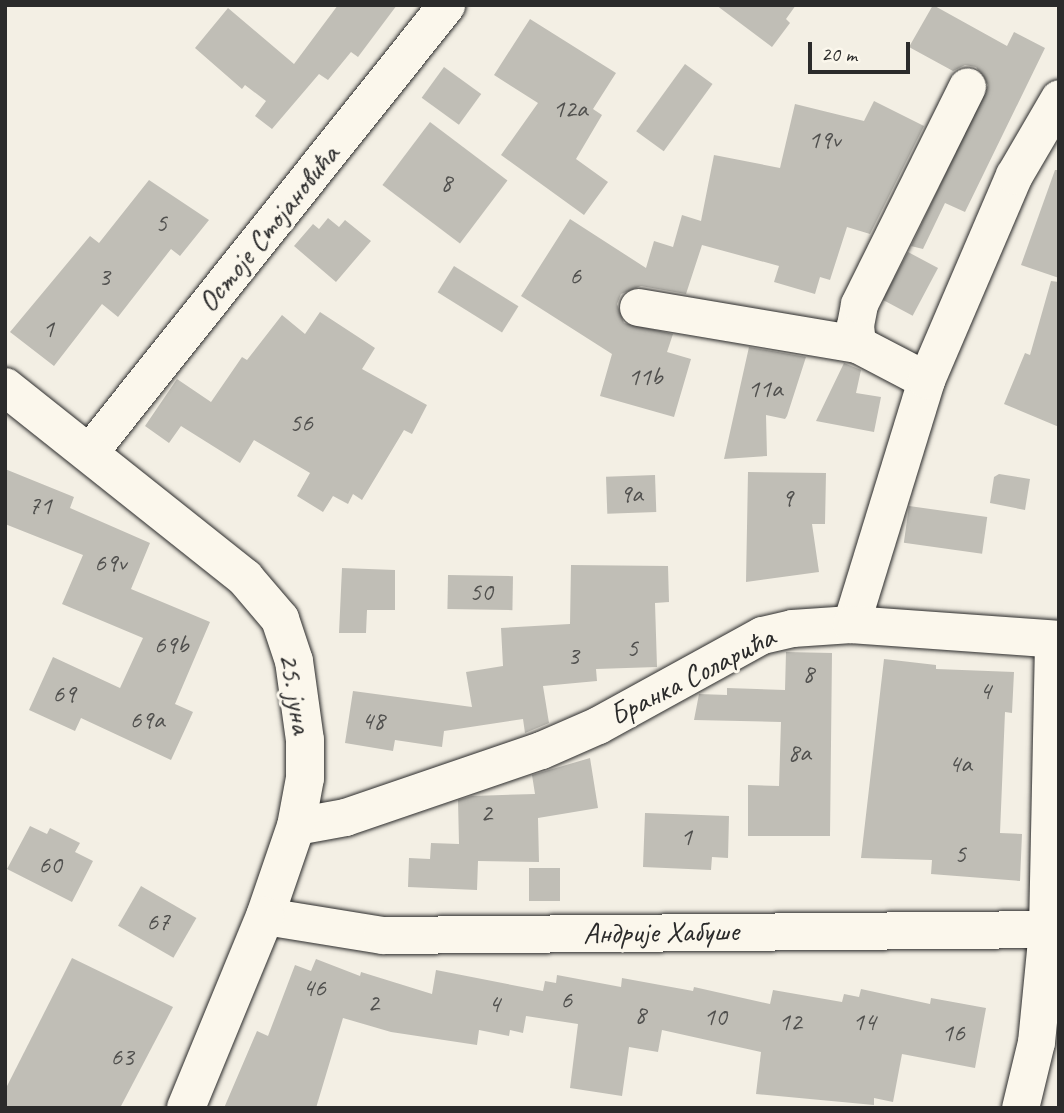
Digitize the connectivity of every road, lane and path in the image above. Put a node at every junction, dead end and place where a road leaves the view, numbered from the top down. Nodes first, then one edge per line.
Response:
1 (446, 5) edge
2 (967, 86) dead end
3 (1059, 98) edge
4 (638, 307) dead end
5 (857, 344) junction
6 (926, 380) junction
7 (5, 387) edge
8 (90, 451) junction
9 (851, 624) junction
10 (1056, 639) edge
11 (296, 826) junction
12 (265, 916) junction
13 (1053, 929) edge
14 (186, 1108) edge
15 (1020, 1108) edge

1 - 8 street, Остоје Стојановића
2 - 5 street
3 - 6 street
4 - 5 street
5 - 6 street
6 - 9 street
7 - 8 street, 25. јуна
8 - 11 street, 25. јуна
9 - 10 street, Бранка Соларића
9 - 11 street, Бранка Соларића
10 - 13 street
11 - 12 street, 25. јуна
12 - 13 street, Андрије Хабуше
12 - 14 street, 25. јуна
13 - 15 street

